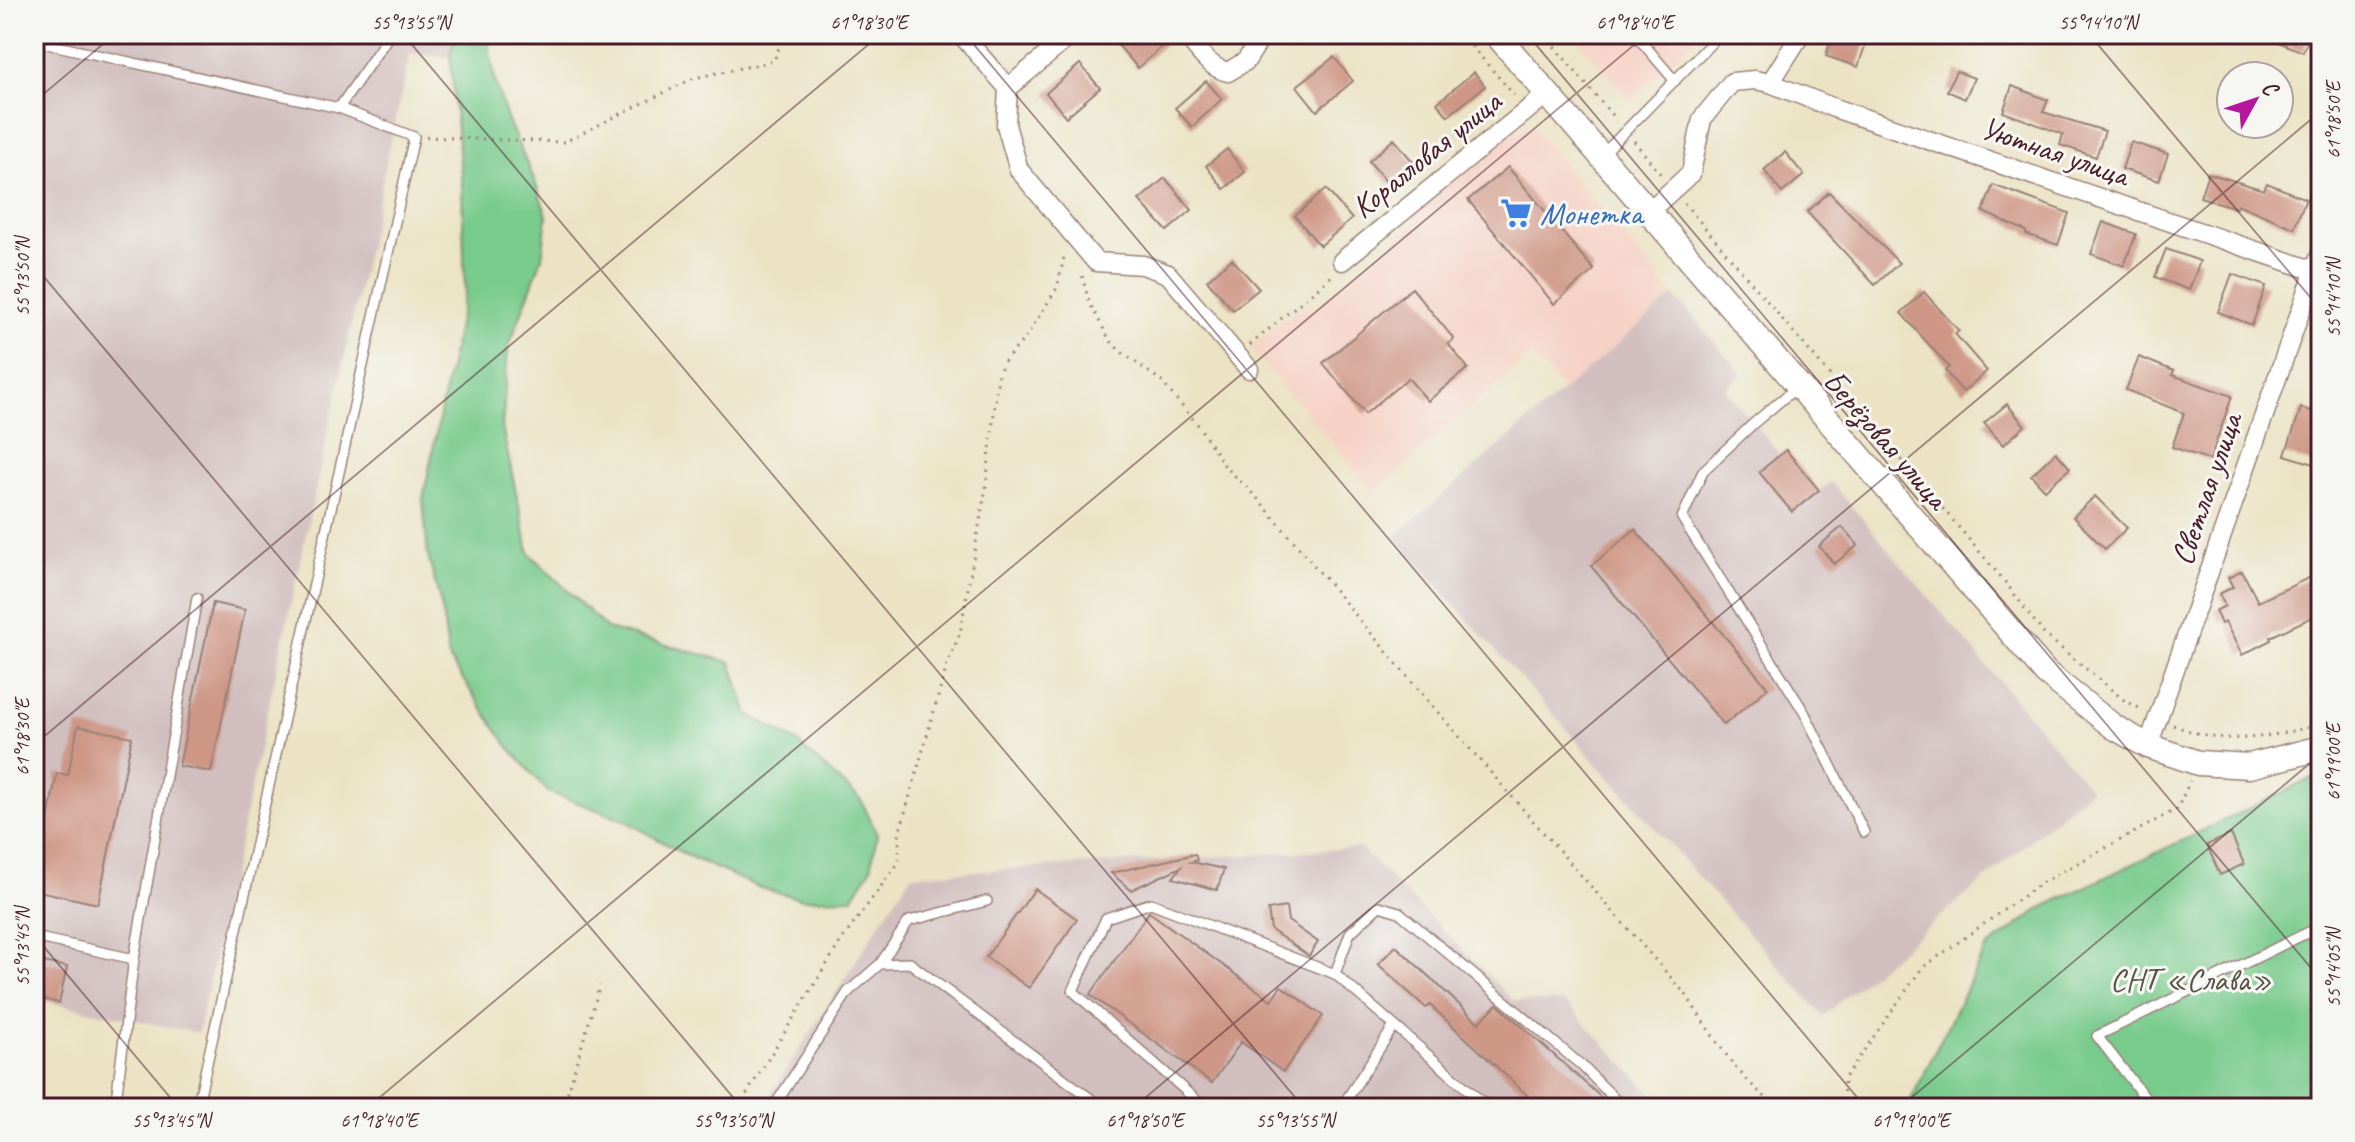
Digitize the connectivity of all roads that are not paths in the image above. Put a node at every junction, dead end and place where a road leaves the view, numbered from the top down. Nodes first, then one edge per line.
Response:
1 (390, 34) edge
2 (961, 34) edge
3 (1072, 34) edge
4 (1185, 34) edge
5 (1263, 34) edge
6 (1496, 34) edge
7 (1635, 34) edge
8 (1720, 34) edge
9 (1801, 34) edge
10 (34, 41) edge
11 (1675, 81) junction
12 (1770, 83) junction
13 (1008, 88) junction
14 (1547, 94) junction
15 (339, 108) junction
16 (1601, 156) junction
17 (1648, 212) junction
18 (1342, 261) road end
19 (2319, 266) edge
20 (1244, 362) road end
21 (1798, 386) junction
22 (197, 598) dead end
23 (2148, 746) junction
24 (2321, 748) edge
25 (1864, 832) dead end
26 (987, 901) dead end
27 (2321, 926) edge
28 (34, 937) edge
29 (134, 959) junction
30 (880, 964) junction
31 (1335, 974) junction
32 (1394, 1026) junction
33 (115, 1108) edge
34 (197, 1108) edge
35 (773, 1108) edge
36 (1103, 1108) edge
37 (1205, 1108) edge
38 (1341, 1108) edge
39 (1489, 1108) edge
40 (1624, 1108) edge
41 (2153, 1108) edge

1 - 15 lane
2 - 13 street
3 - 13 street
4 - 5 street
6 - 14 main road, Берёзовая улица
7 - 11 lane
8 - 11 lane
9 - 12 street
10 - 15 lane
11 - 16 lane
12 - 17 street
12 - 19 street, Уютная улица
13 - 20 street
14 - 16 main road, Берёзовая улица
14 - 18 street, Коралловая улица
15 - 34 lane
16 - 17 main road, Берёзовая улица
17 - 21 main road, Берёзовая улица
19 - 23 street, Светлая улица
21 - 23 main road, Берёзовая улица
21 - 25 lane
22 - 29 lane
23 - 24 main road, Берёзовая улица
26 - 30 lane
27 - 41 lane
28 - 29 lane
29 - 33 lane
30 - 35 lane
30 - 36 lane
31 - 32 lane
31 - 37 lane
31 - 40 lane
32 - 38 lane
32 - 39 lane

